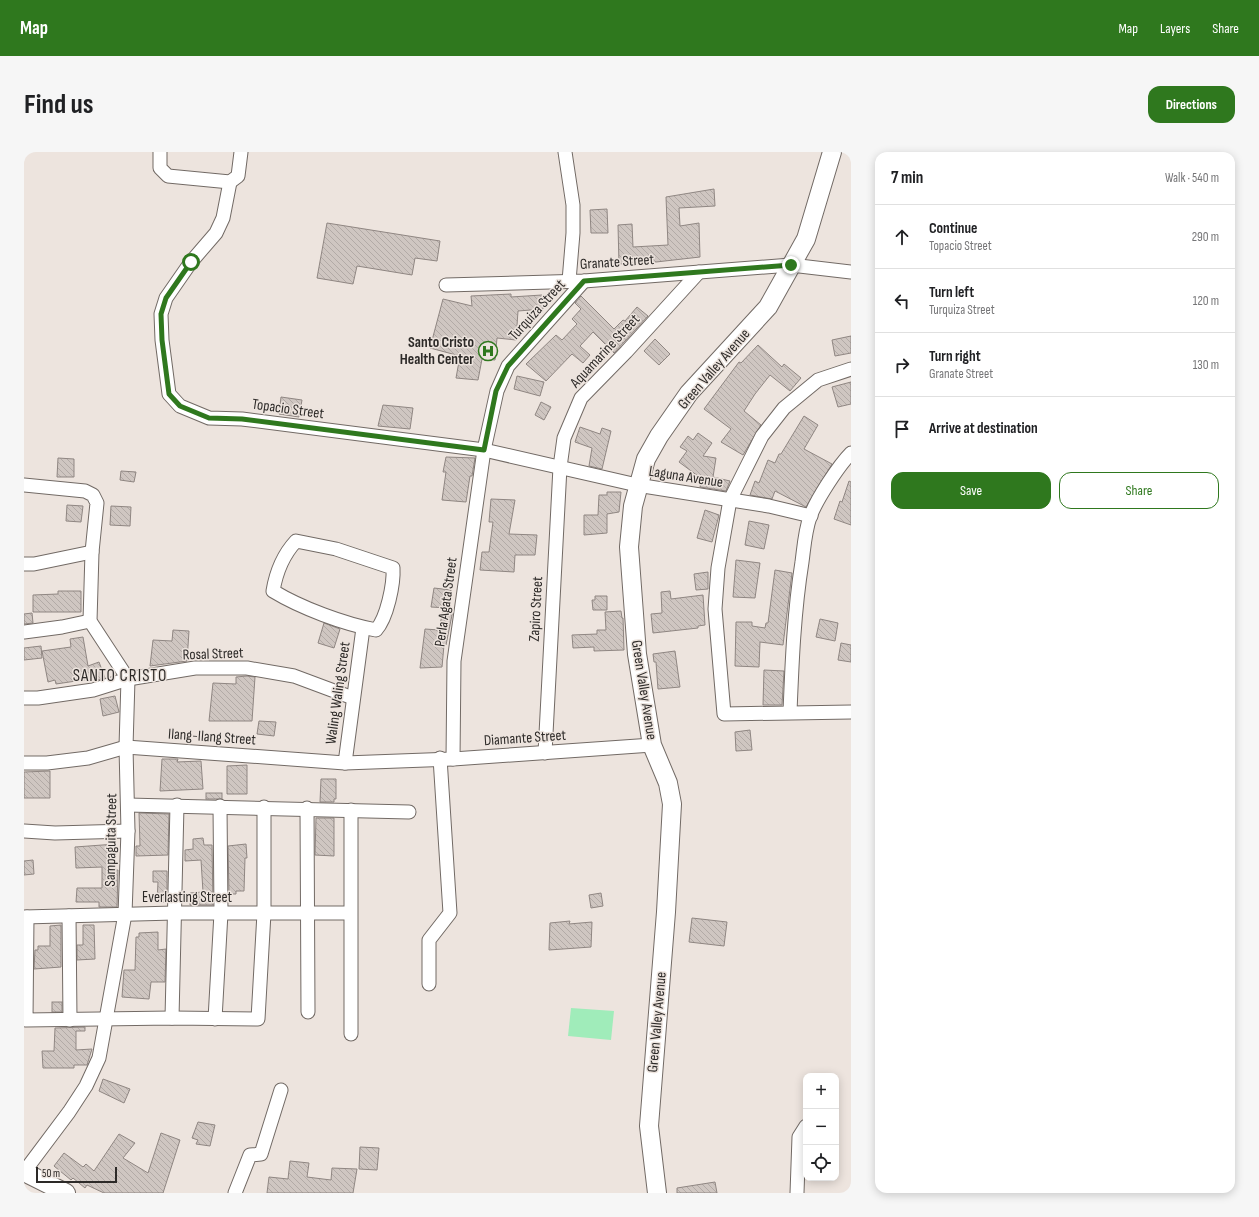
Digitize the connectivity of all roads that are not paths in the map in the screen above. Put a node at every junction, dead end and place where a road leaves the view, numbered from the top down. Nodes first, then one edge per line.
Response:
1 (160, 152) edge
2 (241, 152) edge
3 (565, 152) edge
4 (832, 152) edge
5 (230, 182) junction
6 (791, 265) junction
7 (699, 272) junction
8 (851, 272) edge
9 (569, 281) junction
10 (584, 281) junction
11 (446, 285) dead end
12 (851, 369) edge
13 (484, 450) junction
14 (851, 452) edge
15 (560, 467) junction
16 (24, 485) edge
17 (637, 486) junction
18 (730, 500) junction
19 (811, 516) junction
20 (92, 552) junction
21 (24, 564) edge
22 (90, 621) junction
23 (363, 628) junction
24 (24, 632) edge
25 (128, 679) junction
26 (24, 698) edge
27 (354, 698) junction
28 (790, 712) junction
29 (851, 712) edge
30 (652, 745) junction
31 (126, 747) junction
32 (545, 753) junction
33 (446, 758) junction
34 (400, 760) joint
35 (24, 763) edge
36 (345, 763) junction
37 (128, 805) junction
38 (176, 805) junction
39 (220, 806) junction
40 (264, 807) junction
41 (307, 808) junction
42 (351, 810) junction
43 (409, 812) dead end
44 (24, 831) edge
45 (128, 831) junction
46 (174, 913) junction
47 (221, 913) junction
48 (264, 913) junction
49 (306, 913) junction
50 (350, 913) junction
51 (125, 914) junction
52 (70, 916) junction
53 (25, 917) edge
54 (428, 984) dead end
55 (308, 1012) dead end
56 (172, 1018) junction
57 (214, 1019) junction
58 (70, 1020) junction
59 (107, 1020) junction
60 (351, 1034) dead end
61 (281, 1090) dead end
62 (803, 1131) edge
63 (24, 1172) edge
64 (66, 1193) edge
65 (236, 1193) edge
66 (657, 1193) edge
67 (797, 1193) edge

1 - 5 street
2 - 5 street, Topacio Street
3 - 9 street
4 - 6 street, Green Valley Avenue
5 - 13 street, Topacio Street
6 - 7 street, Granate Street
6 - 8 street, Granate Street
6 - 17 street, Green Valley Avenue
7 - 10 street, Granate Street
7 - 15 street, Aquamarine Street
9 - 10 street, Granate Street
9 - 11 street, Granate Street
10 - 13 street, Turquiza Street
12 - 18 street
13 - 15 street, Topacio Street
13 - 33 street, Perla Agata Street
14 - 19 street
15 - 17 street, Topacio Street
15 - 32 street, Zapiro Street
16 - 20 street
17 - 18 street, Laguna Avenue
17 - 30 street, Green Valley Avenue
18 - 19 street, Laguna Avenue
18 - 28 street
19 - 28 street
20 - 21 street
20 - 22 street
22 - 24 street
22 - 25 street
23 - 23 street
23 - 27 street, Waling Waling Street
25 - 26 street, Rosal Street
25 - 27 street, Rosal Street
25 - 31 street, Sampaguita Street
27 - 36 street, Waling Waling Street
28 - 29 street
30 - 32 street, Diamante Street
30 - 66 street, Green Valley Avenue
31 - 35 street, Ilang-Ilang Street
31 - 36 street, Ilang-Ilang Street
31 - 37 street, Sampaguita Street
32 - 33 street, Diamante Street
33 - 34 street, Diamante Street
33 - 54 street, Perla Agata Street
34 - 36 street, Ilang-Ilang Street
37 - 38 street
37 - 45 street, Sampaguita Street
38 - 39 street
38 - 46 street
39 - 40 street
39 - 47 street
40 - 41 street
40 - 48 street
41 - 42 street
41 - 49 street
42 - 43 street
42 - 50 street
44 - 45 street
45 - 51 street, Sampaguita Street
46 - 47 street, Everlasting Street
46 - 51 street, Everlasting Street
46 - 56 street
47 - 48 street, Everlasting Street
47 - 57 street
48 - 49 street, Everlasting Street
48 - 57 street
49 - 50 street, Everlasting Street
49 - 55 street
50 - 60 street
51 - 52 street, Everlasting Street
51 - 59 street, Sampaguita Street
52 - 53 street, Everlasting Street
52 - 58 street
53 - 58 street
56 - 57 street
56 - 59 street
58 - 59 street
59 - 63 street, Sampaguita Street
61 - 65 street
62 - 67 street
63 - 64 street

